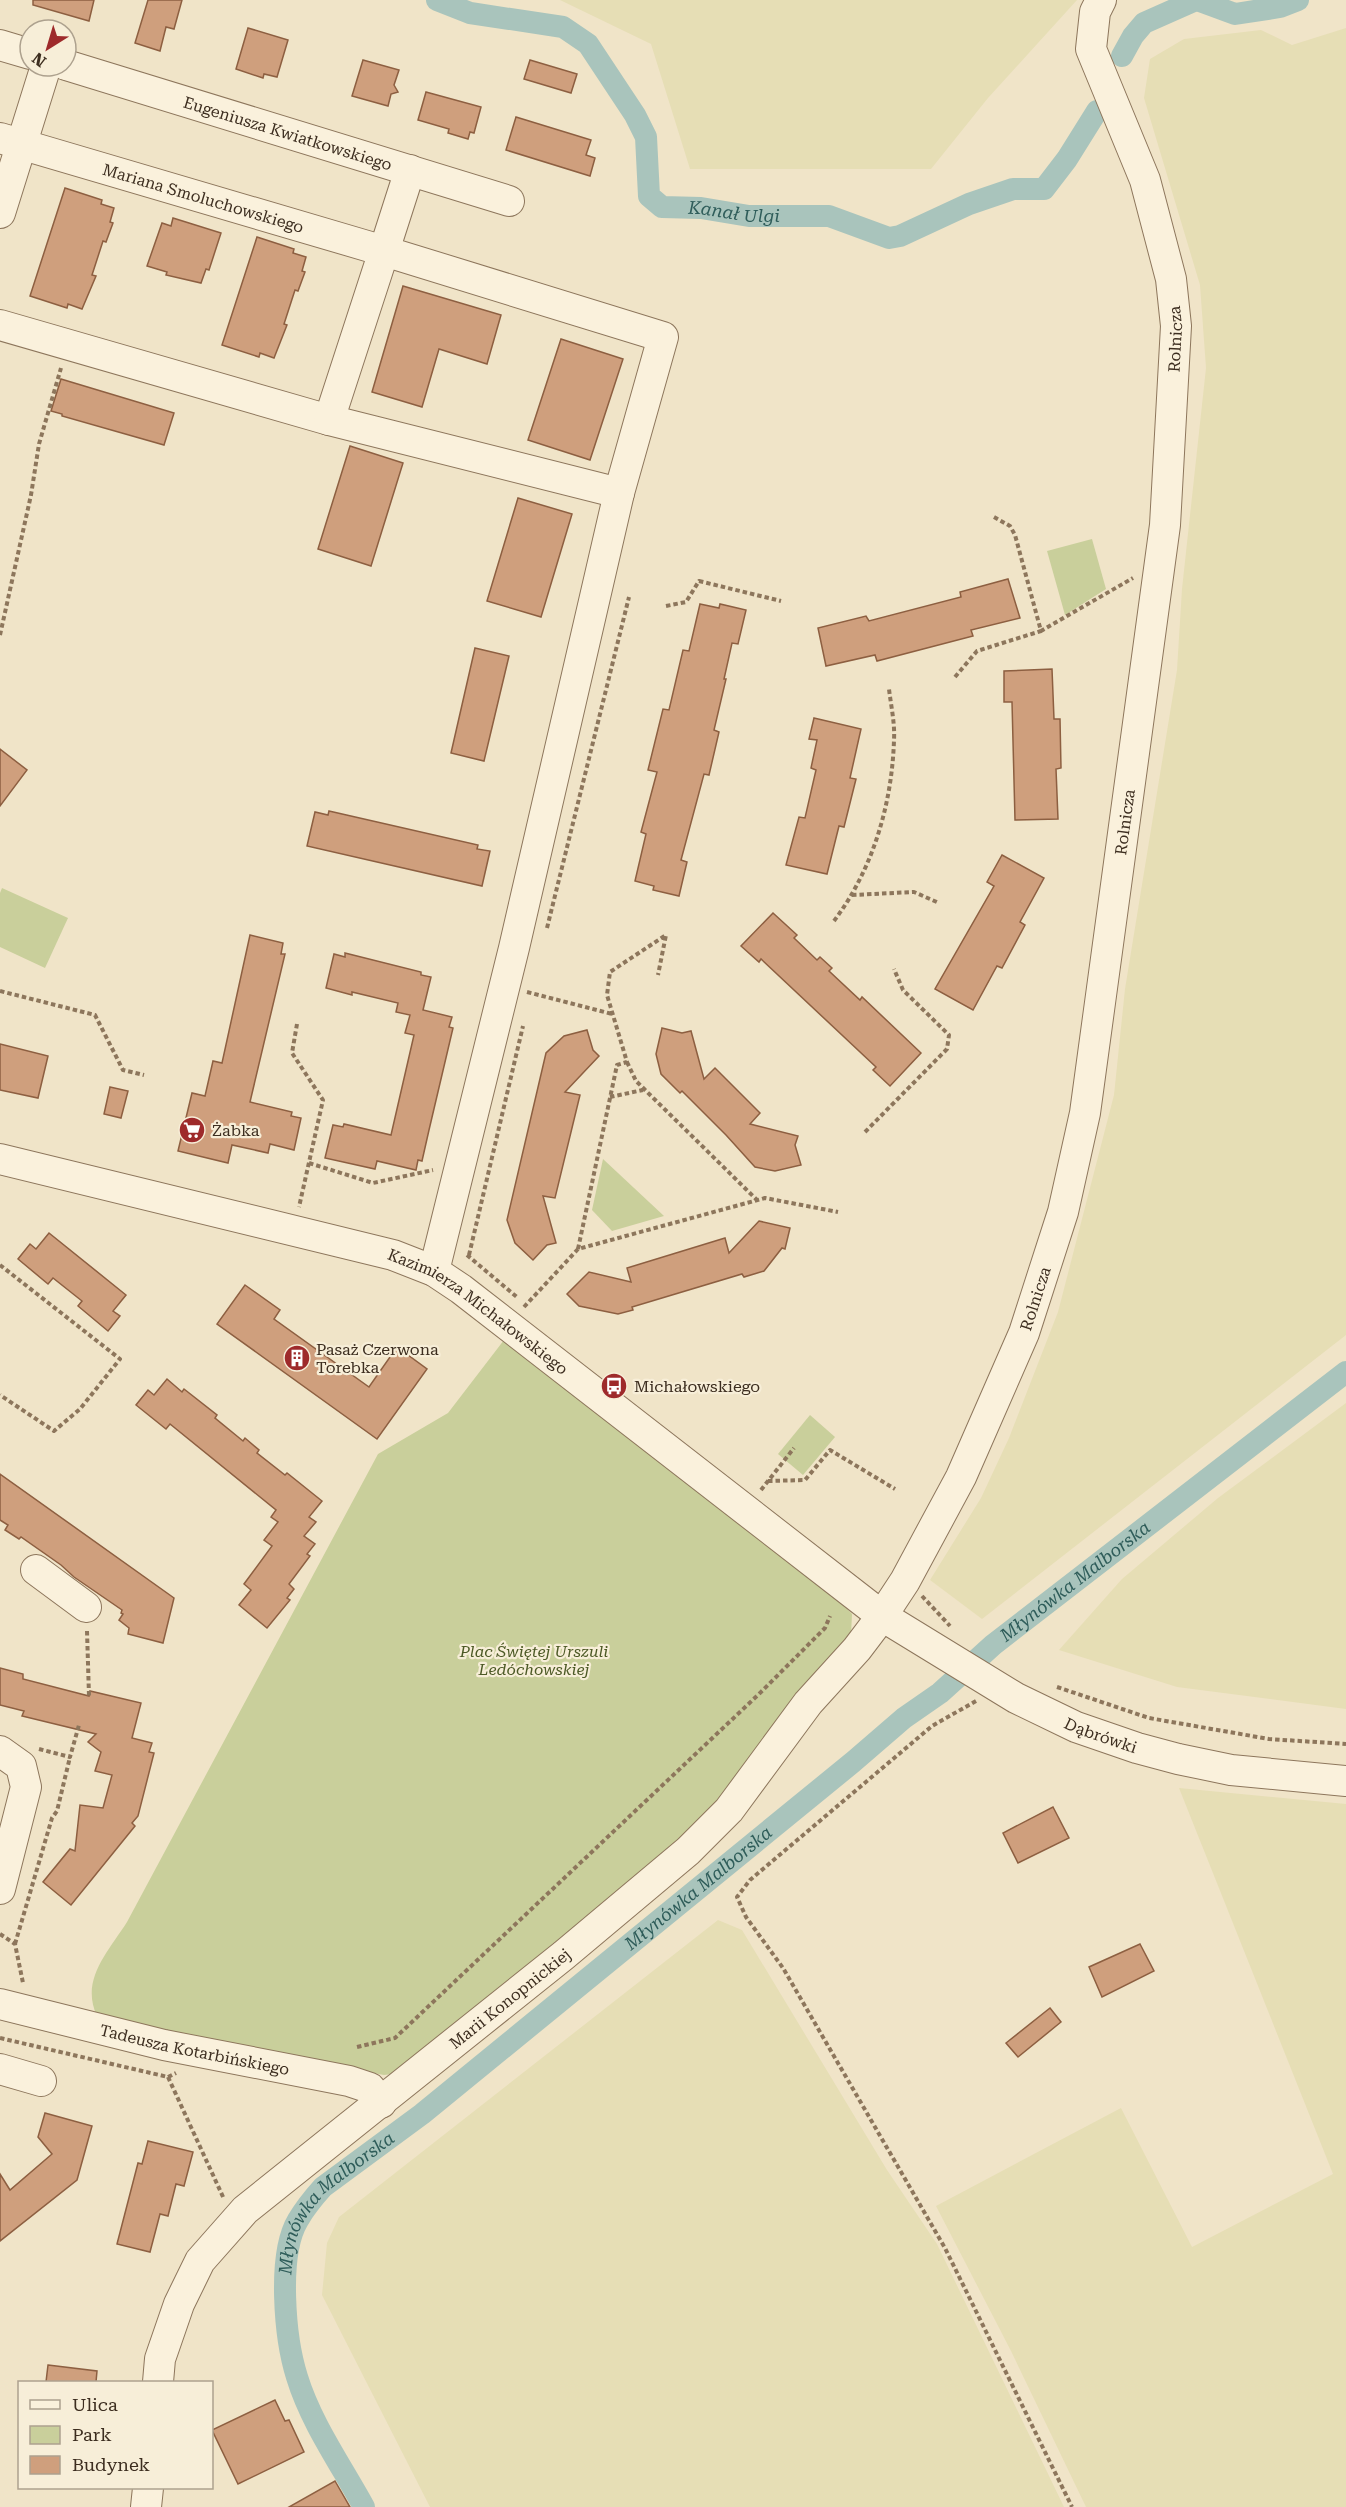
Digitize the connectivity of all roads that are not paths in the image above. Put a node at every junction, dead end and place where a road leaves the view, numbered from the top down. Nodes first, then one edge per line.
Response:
1 (1101, 0) edge
2 (0, 45) edge
3 (18, 50) edge
4 (78, 69) edge
5 (40, 78) edge
6 (11, 141) edge
7 (410, 170) junction
8 (509, 201) dead end
9 (0, 213) edge
10 (384, 251) junction
11 (0, 325) edge
12 (329, 420) junction
13 (619, 493) junction
14 (0, 1158) edge
15 (434, 1271) junction
16 (36, 1570) dead end
17 (86, 1607) road end
18 (882, 1616) junction
19 (0, 1751) edge
20 (1346, 1781) edge
21 (8, 1822) edge
22 (0, 1889) edge
23 (0, 2004) edge
24 (0, 2069) edge
25 (41, 2080) dead end
26 (381, 2103) junction
27 (158, 2381) edge
28 (148, 2489) edge
29 (146, 2507) edge

1 - 18 street, Rolnicza
2 - 3 street
4 - 7 street, Eugeniusza Kwiatkowskiego
5 - 6 street
6 - 9 street
6 - 10 street, Mariana Smoluchowskiego
7 - 8 street, Eugeniusza Kwiatkowskiego
7 - 10 street
10 - 12 street
10 - 13 street, Mariana Smoluchowskiego
11 - 12 street
12 - 13 street
13 - 15 street
14 - 15 street, Kazimierza Michałowskiego
15 - 18 street, Kazimierza Michałowskiego
16 - 17 street
18 - 20 street, Dąbrówki
18 - 26 street, Marii Konopnickiej
19 - 21 street
21 - 22 street
23 - 26 street, Tadeusza Kotarbińskiego
24 - 25 street
26 - 27 street, Marii Konopnickiej
28 - 29 street

